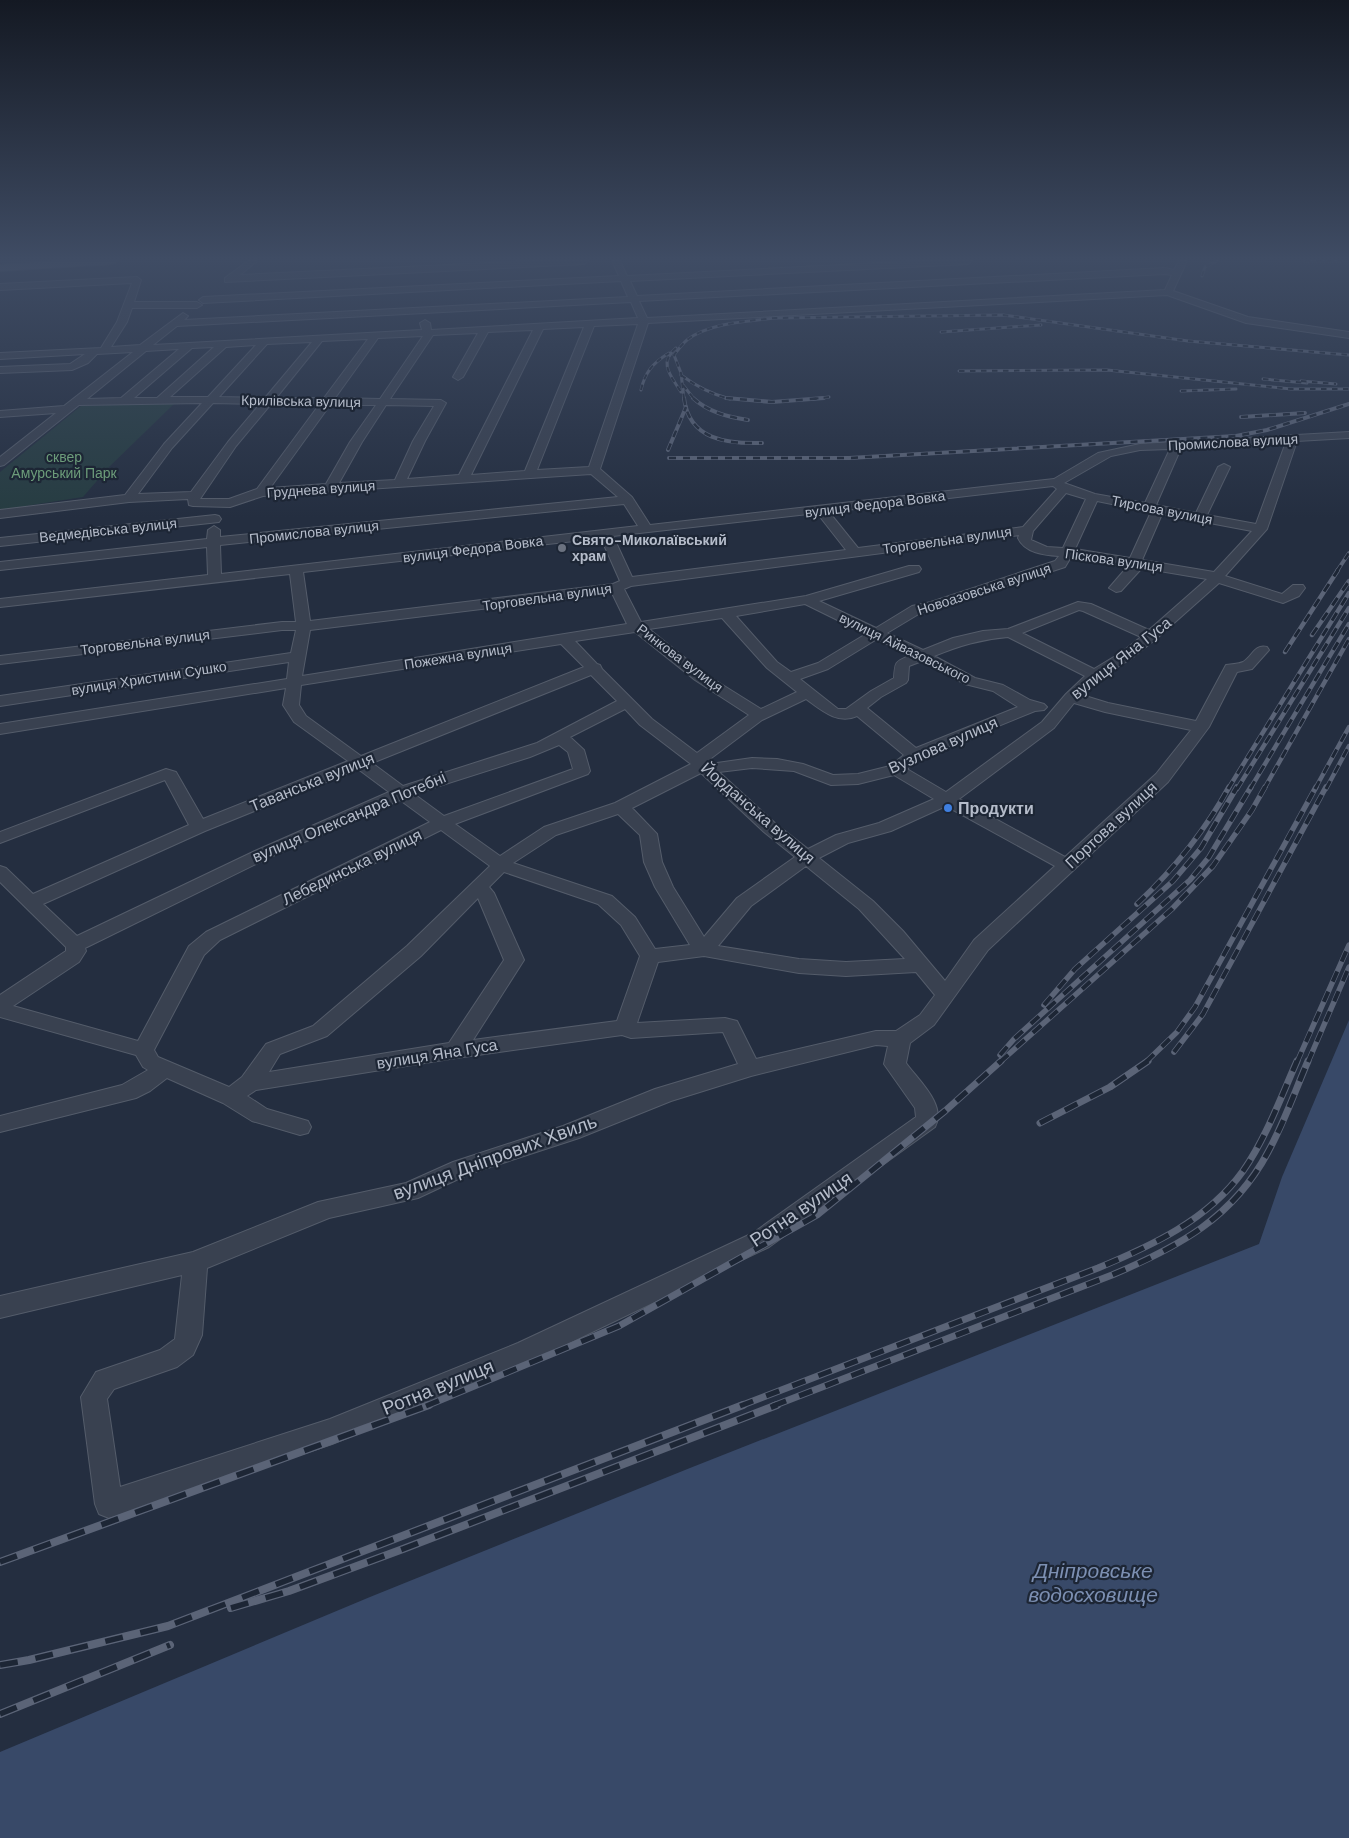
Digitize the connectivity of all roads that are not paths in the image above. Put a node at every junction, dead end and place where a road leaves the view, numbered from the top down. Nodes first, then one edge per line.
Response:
1 (102, 347) edge
2 (144, 347) edge
3 (177, 347) edge
4 (188, 347) edge
5 (220, 347) edge
6 (260, 347) edge
7 (312, 347) edge
8 (366, 347) edge
9 (421, 347) edge
10 (475, 347) edge
11 (529, 347) edge
12 (581, 347) edge
13 (635, 347) edge
14 (141, 349) junction
15 (99, 351) junction
16 (0, 356) edge
17 (0, 370) edge
18 (458, 378) dead end
19 (161, 400) junction
20 (210, 400) junction
21 (124, 401) junction
22 (267, 401) junction
23 (327, 401) junction
24 (383, 402) junction
25 (441, 402) joint
26 (71, 406) junction
27 (0, 414) edge
28 (1349, 435) edge
29 (1293, 438) junction
30 (1177, 445) junction
31 (1117, 451) joint
32 (1, 462) edge
33 (1224, 467) dead end
34 (594, 470) junction
35 (529, 475) junction
36 (463, 479) junction
37 (400, 483) junction
38 (1060, 485) junction
39 (330, 488) junction
40 (261, 492) junction
41 (1093, 497) junction
42 (129, 498) junction
43 (194, 499) junction
44 (628, 500) junction
45 (230, 503) junction
46 (1153, 508) junction
47 (822, 510) junction
48 (0, 514) edge
49 (1200, 517) junction
50 (216, 518) junction
51 (646, 529) junction
52 (1261, 529) junction
53 (1028, 530) junction
54 (606, 534) junction
55 (0, 542) edge
56 (212, 542) junction
57 (855, 552) junction
58 (1067, 553) junction
59 (1135, 562) junction
60 (0, 566) edge
61 (296, 569) junction
62 (914, 569) dead end
63 (1216, 578) junction
64 (216, 579) junction
65 (622, 585) junction
66 (1116, 588) dead end
67 (1298, 588) dead end
68 (807, 600) junction
69 (0, 603) edge
70 (725, 612) junction
71 (304, 626) junction
72 (637, 626) junction
73 (876, 633) junction
74 (1010, 633) junction
75 (1152, 636) junction
76 (564, 638) junction
77 (1262, 650) dead end
78 (922, 655) junction
79 (297, 656) junction
80 (0, 660) edge
81 (595, 668) junction
82 (1095, 675) junction
83 (789, 678) junction
84 (293, 684) junction
85 (808, 692) junction
86 (0, 701) edge
87 (627, 702) junction
88 (1065, 703) junction
89 (1033, 706) junction
90 (858, 709) junction
91 (760, 715) junction
92 (1201, 727) junction
93 (0, 730) edge
94 (561, 738) junction
95 (914, 755) junction
96 (359, 763) junction
97 (704, 767) junction
98 (896, 768) junction
99 (400, 793) junction
100 (948, 800) junction
101 (620, 807) junction
102 (441, 824) junction
103 (199, 827) junction
104 (0, 838) edge
105 (807, 856) junction
106 (500, 865) junction
107 (1068, 866) junction
108 (0, 872) edge
109 (478, 888) junction
110 (31, 902) junction
111 (75, 944) junction
112 (704, 950) junction
113 (650, 956) junction
114 (920, 964) junction
115 (944, 994) junction
116 (0, 1004) edge
117 (0, 1010) edge
118 (625, 1027) junction
119 (900, 1039) junction
120 (144, 1050) junction
121 (456, 1050) junction
122 (750, 1068) junction
123 (164, 1069) junction
124 (250, 1083) junction
125 (231, 1097) junction
126 (0, 1124) edge
127 (300, 1127) dead end
128 (196, 1262) junction
129 (0, 1307) edge

1 - 15 street
2 - 14 street
3 - 14 street
4 - 21 street
5 - 19 street
6 - 20 street
7 - 22 street
8 - 23 street
9 - 24 street
10 - 18 street
11 - 36 street
12 - 35 street
13 - 34 street
14 - 15 street
14 - 26 street
15 - 16 street
15 - 17 street
19 - 20 street, Крилівська вулиця
19 - 21 street, Крилівська вулиця
20 - 22 street, Крилівська вулиця
20 - 42 street
21 - 26 street, Крилівська вулиця
22 - 23 street, Крилівська вулиця
22 - 43 street
23 - 24 street, Крилівська вулиця
23 - 40 street
24 - 25 street, Крилівська вулиця
24 - 39 street
25 - 37 street
26 - 27 street
26 - 32 street
28 - 29 street, Промислова вулиця
29 - 30 street, Промислова вулиця
29 - 52 street, вулиця Яна Гуса
30 - 31 street, Промислова вулиця
30 - 46 street
31 - 38 street, вулиця Федора Вовка
33 - 49 street
34 - 35 street, Груднева вулиця
34 - 44 street
35 - 36 street, Груднева вулиця
36 - 37 street, Груднева вулиця
37 - 39 street, Груднева вулиця
38 - 41 street, Тирсова вулиця
38 - 47 street, вулиця Федора Вовка
38 - 53 street, Торговельна вулиця
39 - 40 street, Груднева вулиця
40 - 45 street, Груднева вулиця
41 - 46 street, Тирсова вулиця
41 - 58 street, Новоазовська вулиця
42 - 43 street, Груднева вулиця
42 - 48 street, Груднева вулиця
43 - 45 street, Груднева вулиця
43 - 50 street
44 - 51 street
44 - 56 street, Промислова вулиця
45 - 50 street
46 - 49 street, Тирсова вулиця
46 - 59 street
47 - 51 street, вулиця Федора Вовка
47 - 57 street
49 - 52 street, Тирсова вулиця
50 - 55 street, Ведмедівська вулиця
50 - 56 street
51 - 54 street, вулиця Федора Вовка
52 - 63 street, вулиця Яна Гуса
53 - 57 street, Торговельна вулиця
53 - 58 street, Піскова вулиця
54 - 61 street, вулиця Федора Вовка
54 - 65 street, Ринкова вулиця
56 - 60 street, Промислова вулиця
56 - 64 street
57 - 65 street, Торговельна вулиця
58 - 59 street, Піскова вулиця
58 - 73 street, Новоазовська вулиця
59 - 63 street, Піскова вулиця
59 - 66 street
61 - 64 street, вулиця Федора Вовка
61 - 71 street
62 - 68 street, Пожежна вулиця
63 - 67 street
63 - 75 street, вулиця Яна Гуса
64 - 69 street, вулиця Федора Вовка
65 - 71 street, Торговельна вулиця
65 - 72 street, Ринкова вулиця
68 - 70 street, Пожежна вулиця
68 - 73 street, вулиця Айвазовського
70 - 72 street, Пожежна вулиця
70 - 83 street
71 - 79 street
71 - 80 street, Торговельна вулиця
72 - 76 street, Пожежна вулиця
72 - 91 street, Ринкова вулиця
73 - 78 street, вулиця Айвазовського
73 - 83 street, Новоазовська вулиця
74 - 75 street
74 - 78 street
74 - 82 street
75 - 82 street, вулиця Яна Гуса
76 - 81 street, Йорданська вулиця
76 - 84 street, Пожежна вулиця
77 - 92 street, Портова вулиця
78 - 89 street, вулиця Айвазовського
78 - 90 street
79 - 84 street
79 - 86 street, вулиця Христини Сушко
81 - 87 street, Йорданська вулиця
81 - 96 street, Таванська вулиця
82 - 88 street, вулиця Яна Гуса
83 - 85 street
84 - 93 street, Пожежна вулиця
84 - 96 street
85 - 90 street
85 - 91 street
87 - 94 street, вулиця Олександра Потебні
87 - 97 street, Йорданська вулиця
88 - 89 street, вулиця Айвазовського
88 - 92 street, вулиця Айвазовського
88 - 100 street, вулиця Яна Гуса
89 - 95 street, Вузлова вулиця
90 - 95 street
91 - 97 street
92 - 107 street, Портова вулиця
94 - 99 street, вулиця Олександра Потебні
94 - 102 street, Лебединська вулиця
95 - 98 street, Вузлова вулиця
96 - 99 street
96 - 103 street, Таванська вулиця
97 - 98 street, Вузлова вулиця
97 - 101 street
97 - 105 street, Йорданська вулиця
98 - 100 street
99 - 102 street
99 - 111 street, вулиця Олександра Потебні
100 - 105 street, вулиця Яна Гуса
100 - 107 street
101 - 106 street
101 - 112 street
102 - 106 street
102 - 120 street, Лебединська вулиця
103 - 104 street
103 - 110 street, Таванська вулиця
105 - 112 street, вулиця Яна Гуса
105 - 114 street, Йорданська вулиця
106 - 109 street
106 - 113 street
107 - 115 street, Портова вулиця
108 - 110 street
109 - 121 street
109 - 124 street
110 - 111 street
111 - 116 street
112 - 113 street
112 - 114 street
113 - 118 street
114 - 115 street, Йорданська вулиця
115 - 119 street
117 - 120 street
118 - 121 street, вулиця Яна Гуса
118 - 122 street, вулиця Яна Гуса
119 - 122 street, вулиця Дніпрових Хвиль
119 - 128 street, Ротна вулиця
120 - 123 street
121 - 124 street, вулиця Яна Гуса
122 - 128 street, вулиця Дніпрових Хвиль
123 - 125 street
123 - 126 street
124 - 125 street
125 - 127 street
128 - 129 street, вулиця Дніпрових Хвиль

